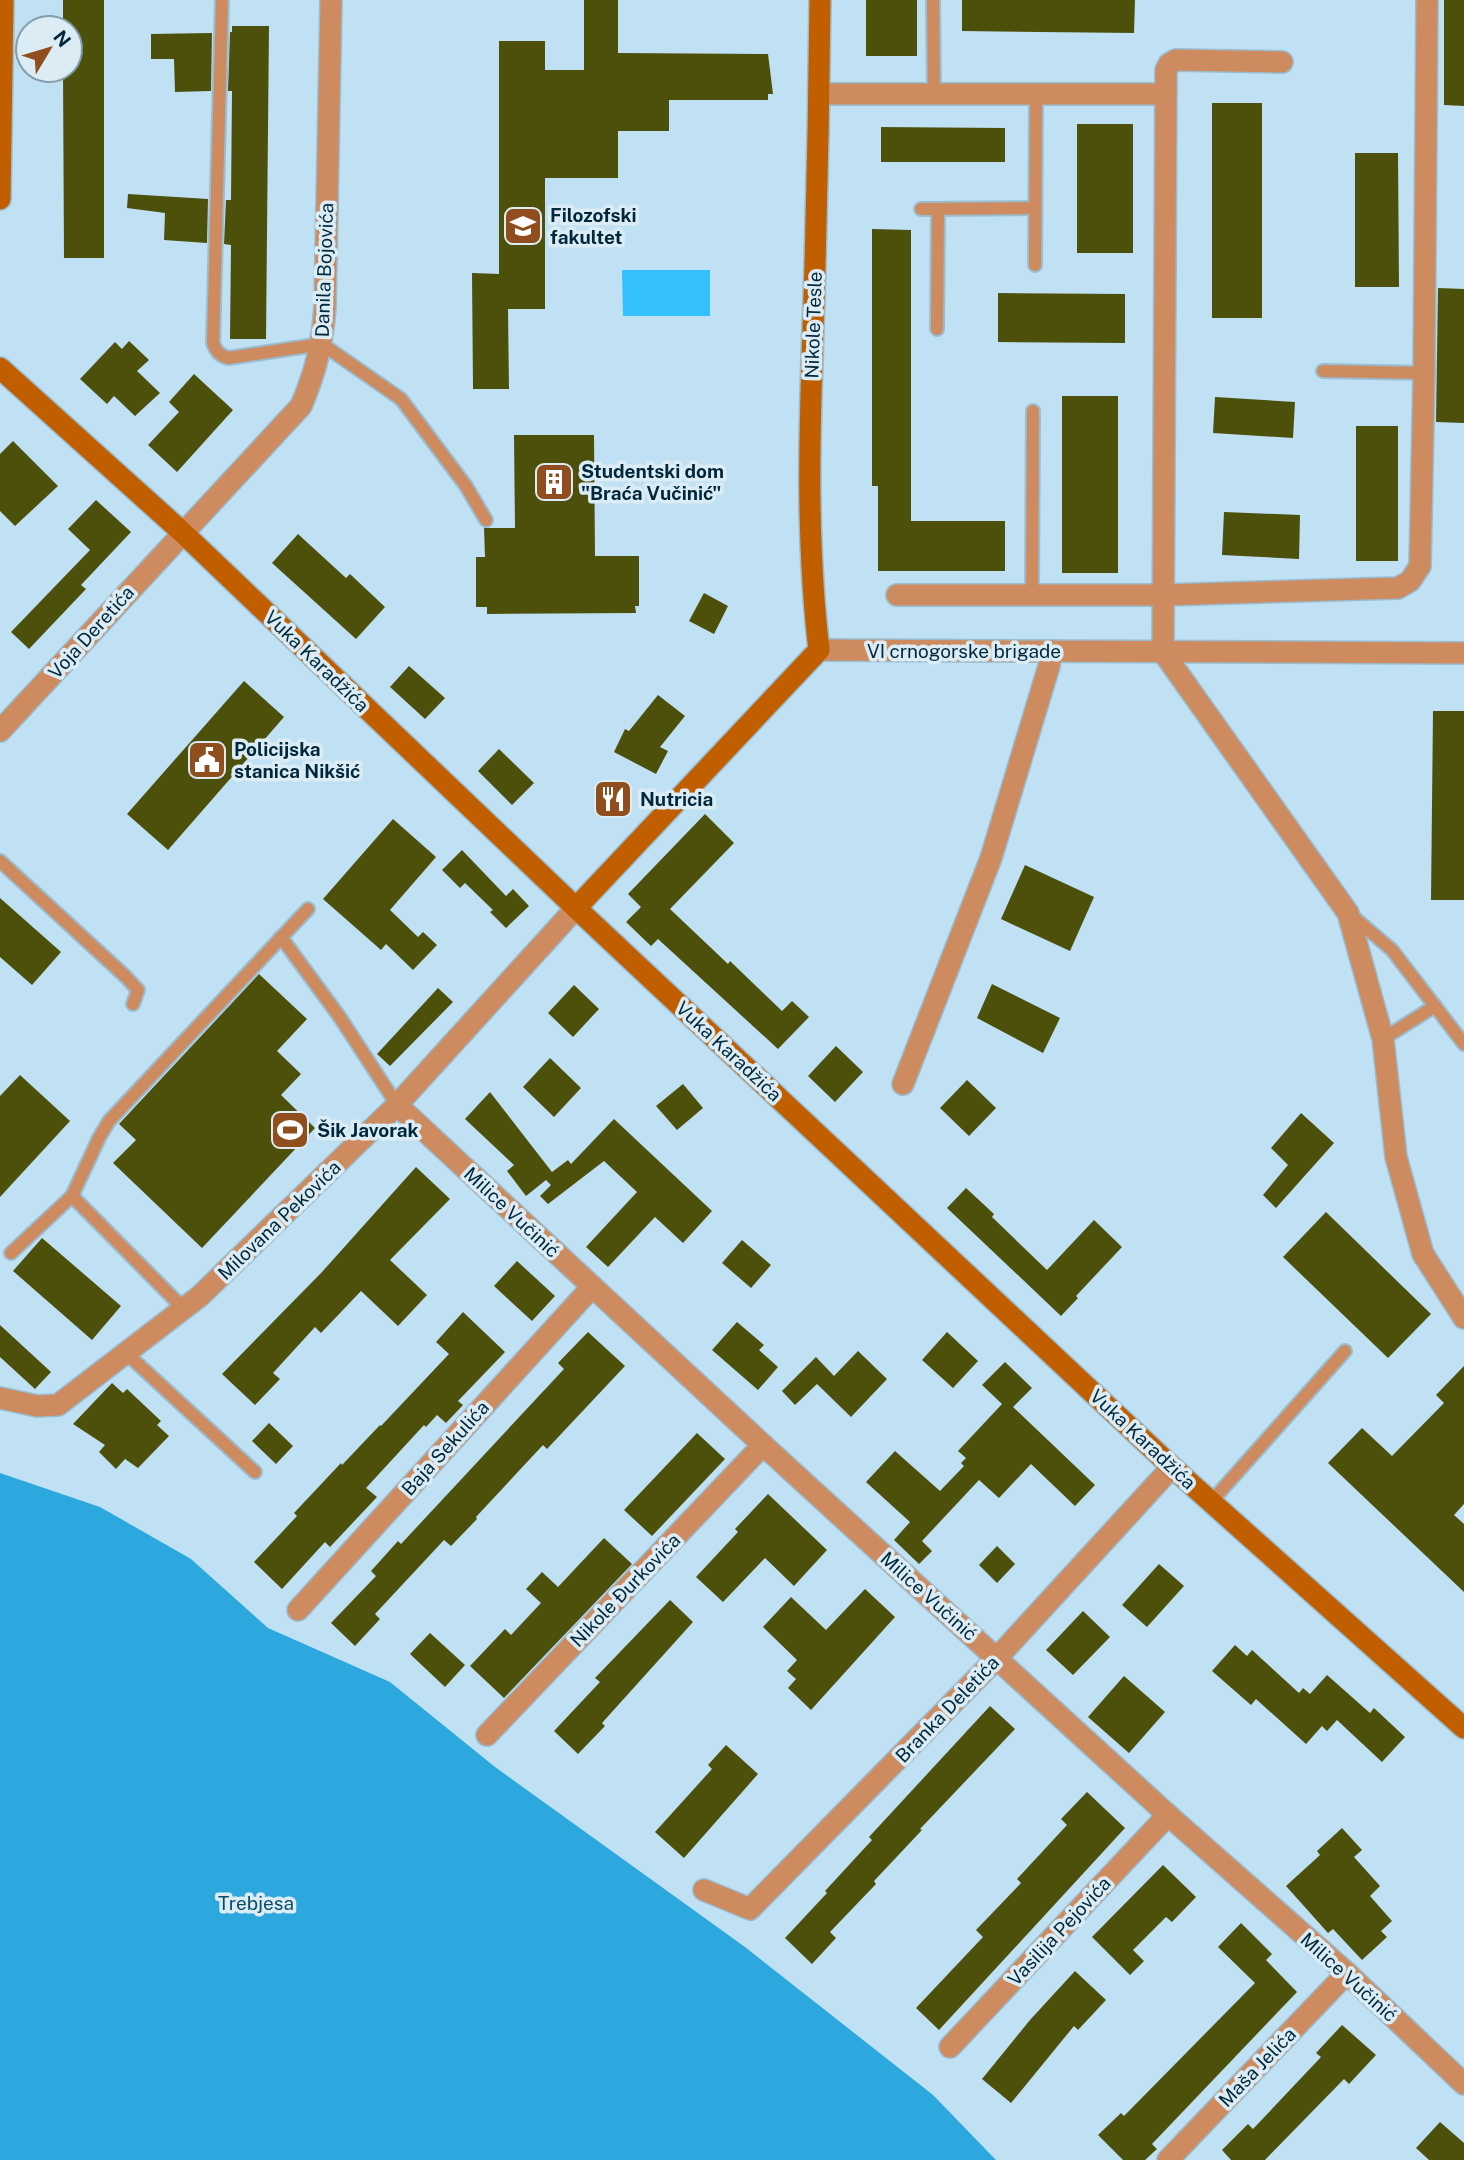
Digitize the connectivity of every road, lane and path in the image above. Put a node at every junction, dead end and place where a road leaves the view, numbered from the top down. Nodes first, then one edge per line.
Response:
1 (3, 0) edge
2 (222, 0) edge
3 (331, 0) edge
4 (820, 0) edge
5 (933, 0) edge
6 (1427, 0) edge
7 (1282, 62) dead end
8 (1035, 93) junction
9 (820, 94) junction
10 (934, 94) junction
11 (1166, 94) junction
12 (0, 199) edge
13 (1035, 208) junction
14 (921, 209) dead end
15 (938, 209) junction
16 (1035, 265) dead end
17 (937, 329) dead end
18 (322, 344) junction
19 (0, 368) edge
20 (1323, 371) dead end
21 (1424, 373) junction
22 (1033, 411) dead end
23 (486, 520) dead end
24 (182, 532) junction
25 (897, 595) dead end
26 (1032, 595) junction
27 (1163, 595) junction
28 (819, 650) junction
29 (1051, 651) junction
30 (1163, 652) junction
31 (1464, 653) edge
32 (0, 731) edge
33 (0, 861) edge
34 (576, 908) junction
35 (308, 909) dead end
36 (1348, 913) junction
37 (281, 937) junction
38 (133, 1004) dead end
39 (1435, 1006) junction
40 (1383, 1038) junction
41 (1464, 1044) edge
42 (904, 1084) dead end
43 (397, 1105) junction
44 (72, 1196) junction
45 (11, 1253) dead end
46 (592, 1287) junction
47 (184, 1309) junction
48 (1464, 1318) edge
49 (1345, 1350) dead end
50 (126, 1353) junction
51 (0, 1398) edge
52 (763, 1445) junction
53 (1172, 1467) junction
54 (255, 1472) dead end
55 (1211, 1502) junction
56 (298, 1610) dead end
57 (997, 1658) junction
58 (1464, 1728) edge
59 (487, 1735) dead end
60 (1168, 1815) junction
61 (704, 1890) dead end
62 (1346, 1973) junction
63 (950, 2047) dead end
64 (1464, 2084) edge
65 (1168, 2160) edge

1 - 12 street
2 - 18 lane
3 - 18 street, Danila Bojovića
4 - 9 street, Nikole Tesle
5 - 10 lane
6 - 21 street
7 - 11 street
8 - 10 street
8 - 11 street
8 - 13 lane
9 - 10 street
9 - 28 street, Nikole Tesle
11 - 27 street
13 - 15 lane
13 - 16 lane
14 - 15 lane
15 - 17 lane
18 - 23 lane
18 - 24 street, Danila Bojovića
19 - 24 street, Vuka Karadžića
20 - 21 lane
21 - 27 street
22 - 26 lane
24 - 32 street, Voja Deretića
24 - 34 street, Vuka Karadžića
25 - 26 street
26 - 27 street
27 - 30 street
28 - 29 street, VI crnogorske brigade
28 - 34 street
29 - 30 street, VI crnogorske brigade
29 - 42 street
30 - 31 street, VI crnogorske brigade
30 - 36 street
33 - 38 lane
34 - 43 street, Milovana Pekovića
34 - 53 street, Vuka Karadžića
35 - 37 lane
36 - 39 lane
36 - 40 street
37 - 43 lane
37 - 44 lane
39 - 40 lane
39 - 41 lane
40 - 48 street
43 - 46 street, Milice Vučinić
43 - 47 street, Milovana Pekovića
44 - 45 lane
44 - 47 lane
46 - 52 street, Milice Vučinić
46 - 56 street, Baja Sekulića
47 - 50 street, Milovana Pekovića
49 - 55 lane
50 - 51 street, Milovana Pekovića
50 - 54 lane
52 - 57 street, Milice Vučinić
52 - 59 street, Nikole Đurkovića
53 - 55 street, Vuka Karadžića
53 - 57 street, Branka Deletića
55 - 58 street, Vuka Karadžića
57 - 60 street, Milice Vučinić
57 - 61 street, Branka Deletića
60 - 62 street, Milice Vučinić
60 - 63 street, Vasilija Pejovića
62 - 64 street, Milice Vučinić
62 - 65 street, Maša Jelića

